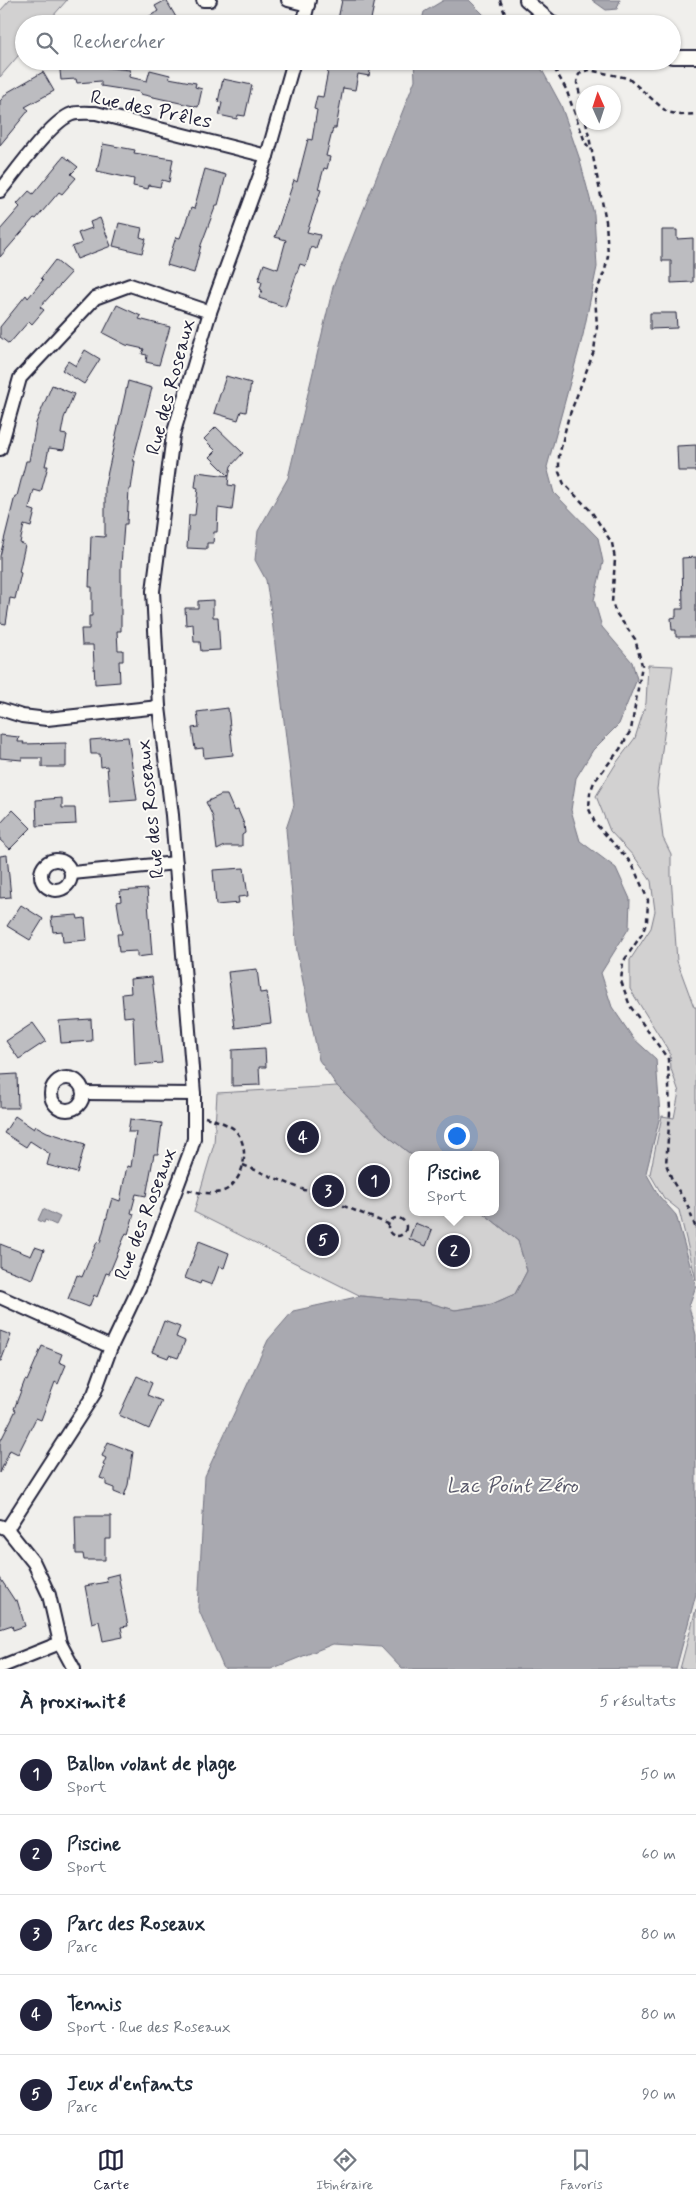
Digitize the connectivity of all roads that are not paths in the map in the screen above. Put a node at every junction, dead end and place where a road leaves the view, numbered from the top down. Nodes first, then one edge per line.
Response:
1 (203, 0) edge
2 (210, 0) edge
3 (288, 0) edge
4 (526, 0) edge
5 (309, 2) edge
6 (305, 15) edge
7 (544, 15) edge
8 (681, 57) edge
9 (696, 57) edge
10 (291, 70) edge
11 (266, 156) junction
12 (0, 191) edge
13 (210, 312) junction
14 (0, 449) edge
15 (159, 706) junction
16 (0, 709) edge
17 (176, 863) junction
18 (72, 873) dead end
19 (83, 1093) dead end
20 (194, 1094) junction
21 (0, 1296) edge
22 (111, 1347) junction
23 (3, 1527) edge
24 (60, 1643) junction
25 (0, 1667) edge
26 (74, 1669) edge

1 - 2 street
3 - 5 street
4 - 7 street
5 - 6 street
8 - 9 street
10 - 11 street, Rue des Roseaux
11 - 12 street, Rue des Prêles
11 - 13 street, Rue des Roseaux
13 - 14 street
13 - 15 street, Rue des Roseaux
15 - 16 street
15 - 17 street, Rue des Roseaux
17 - 18 street
17 - 20 street, Rue des Roseaux
19 - 20 street
20 - 22 street, Rue des Roseaux
21 - 22 street
22 - 23 street, Rue des Roseaux
23 - 24 street
24 - 25 street
24 - 26 street

